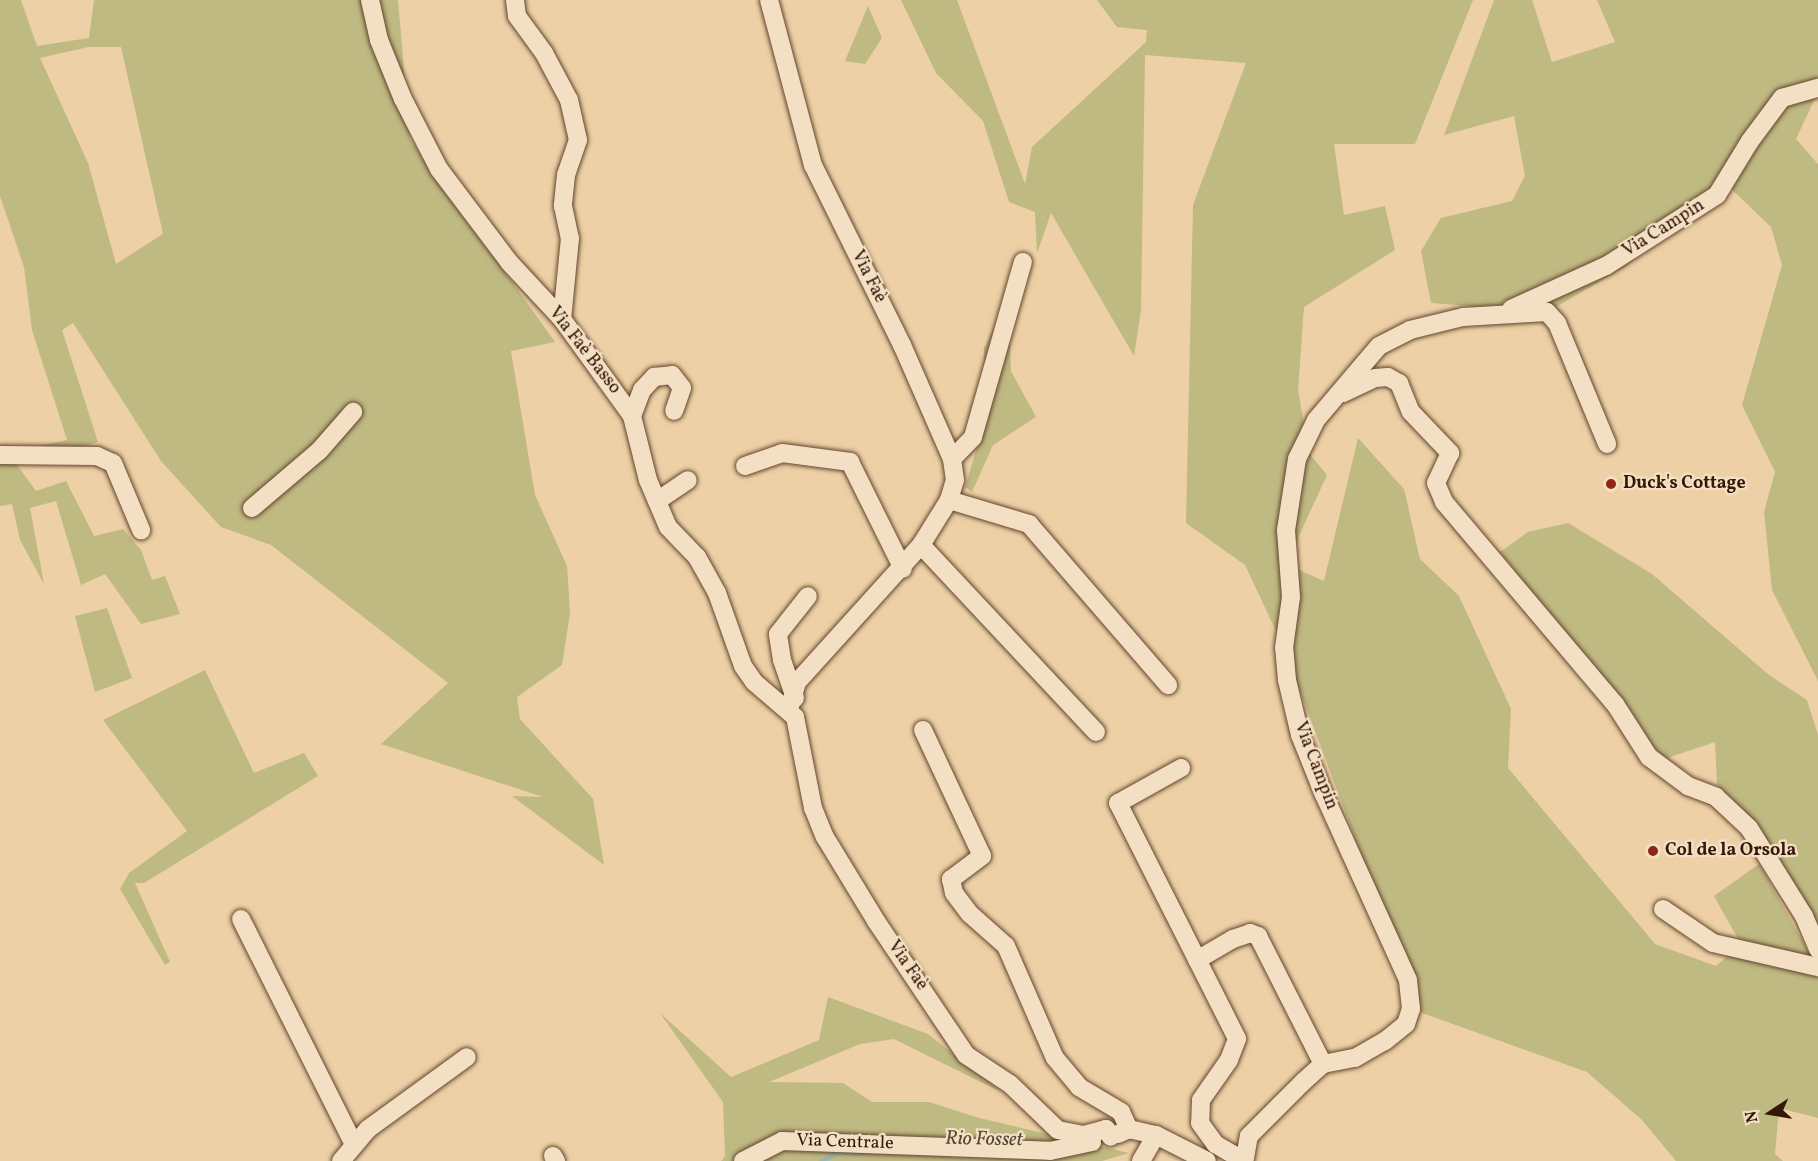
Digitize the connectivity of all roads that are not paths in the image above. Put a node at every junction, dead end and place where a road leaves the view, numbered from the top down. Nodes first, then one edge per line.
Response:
1 (370, 0) edge
2 (515, 0) edge
3 (769, 0) edge
4 (1818, 88) edge
5 (1023, 262) dead end
6 (1504, 313) junction
7 (562, 319) junction
8 (1338, 396) junction
9 (674, 411) dead end
10 (353, 412) dead end
11 (633, 416) junction
12 (1607, 444) dead end
13 (0, 455) edge
14 (952, 459) junction
15 (745, 466) dead end
16 (687, 480) dead end
17 (949, 500) junction
18 (657, 501) junction
19 (252, 508) dead end
20 (141, 530) dead end
21 (921, 544) junction
22 (903, 569) junction
23 (808, 596) dead end
24 (1168, 685) dead end
25 (789, 704) junction
26 (923, 730) dead end
27 (1096, 732) dead end
28 (1181, 768) dead end
29 (1663, 909) dead end
30 (241, 919) dead end
31 (1818, 949) edge
32 (1197, 960) junction
33 (1818, 968) edge
34 (467, 1057) dead end
35 (1323, 1064) junction
36 (1129, 1129) junction
37 (1156, 1135) junction
38 (1111, 1137) junction
39 (353, 1143) junction
40 (1245, 1160) edge
41 (341, 1161) edge
42 (743, 1161) edge
43 (1141, 1161) edge
44 (1207, 1161) edge

1 - 7 street, Via Faè Basso
2 - 7 street
3 - 14 street, Via Faè
4 - 6 street, Via Campin
5 - 14 street
6 - 8 street, Via Campin
6 - 12 street, Via Campin
7 - 11 street, Via Faè Basso
8 - 31 street
8 - 35 street, Via Campin
9 - 11 street
10 - 19 street
11 - 18 street, Via Faè Basso
13 - 20 street
14 - 17 street, Via Faè
15 - 22 street
16 - 18 street
17 - 21 street, Via Faè
17 - 24 street
18 - 25 street, Via Faè Basso
21 - 22 street, Via Faè
21 - 27 street
22 - 25 street, Via Faè
23 - 25 street
25 - 38 street, Via Faè
26 - 36 street
28 - 32 street
29 - 33 street
30 - 39 street
32 - 35 street
32 - 40 street
34 - 39 street
35 - 40 street
36 - 37 street
36 - 38 street, Via Centrale
37 - 43 street
37 - 44 street
38 - 42 street, Via Centrale
39 - 41 street

